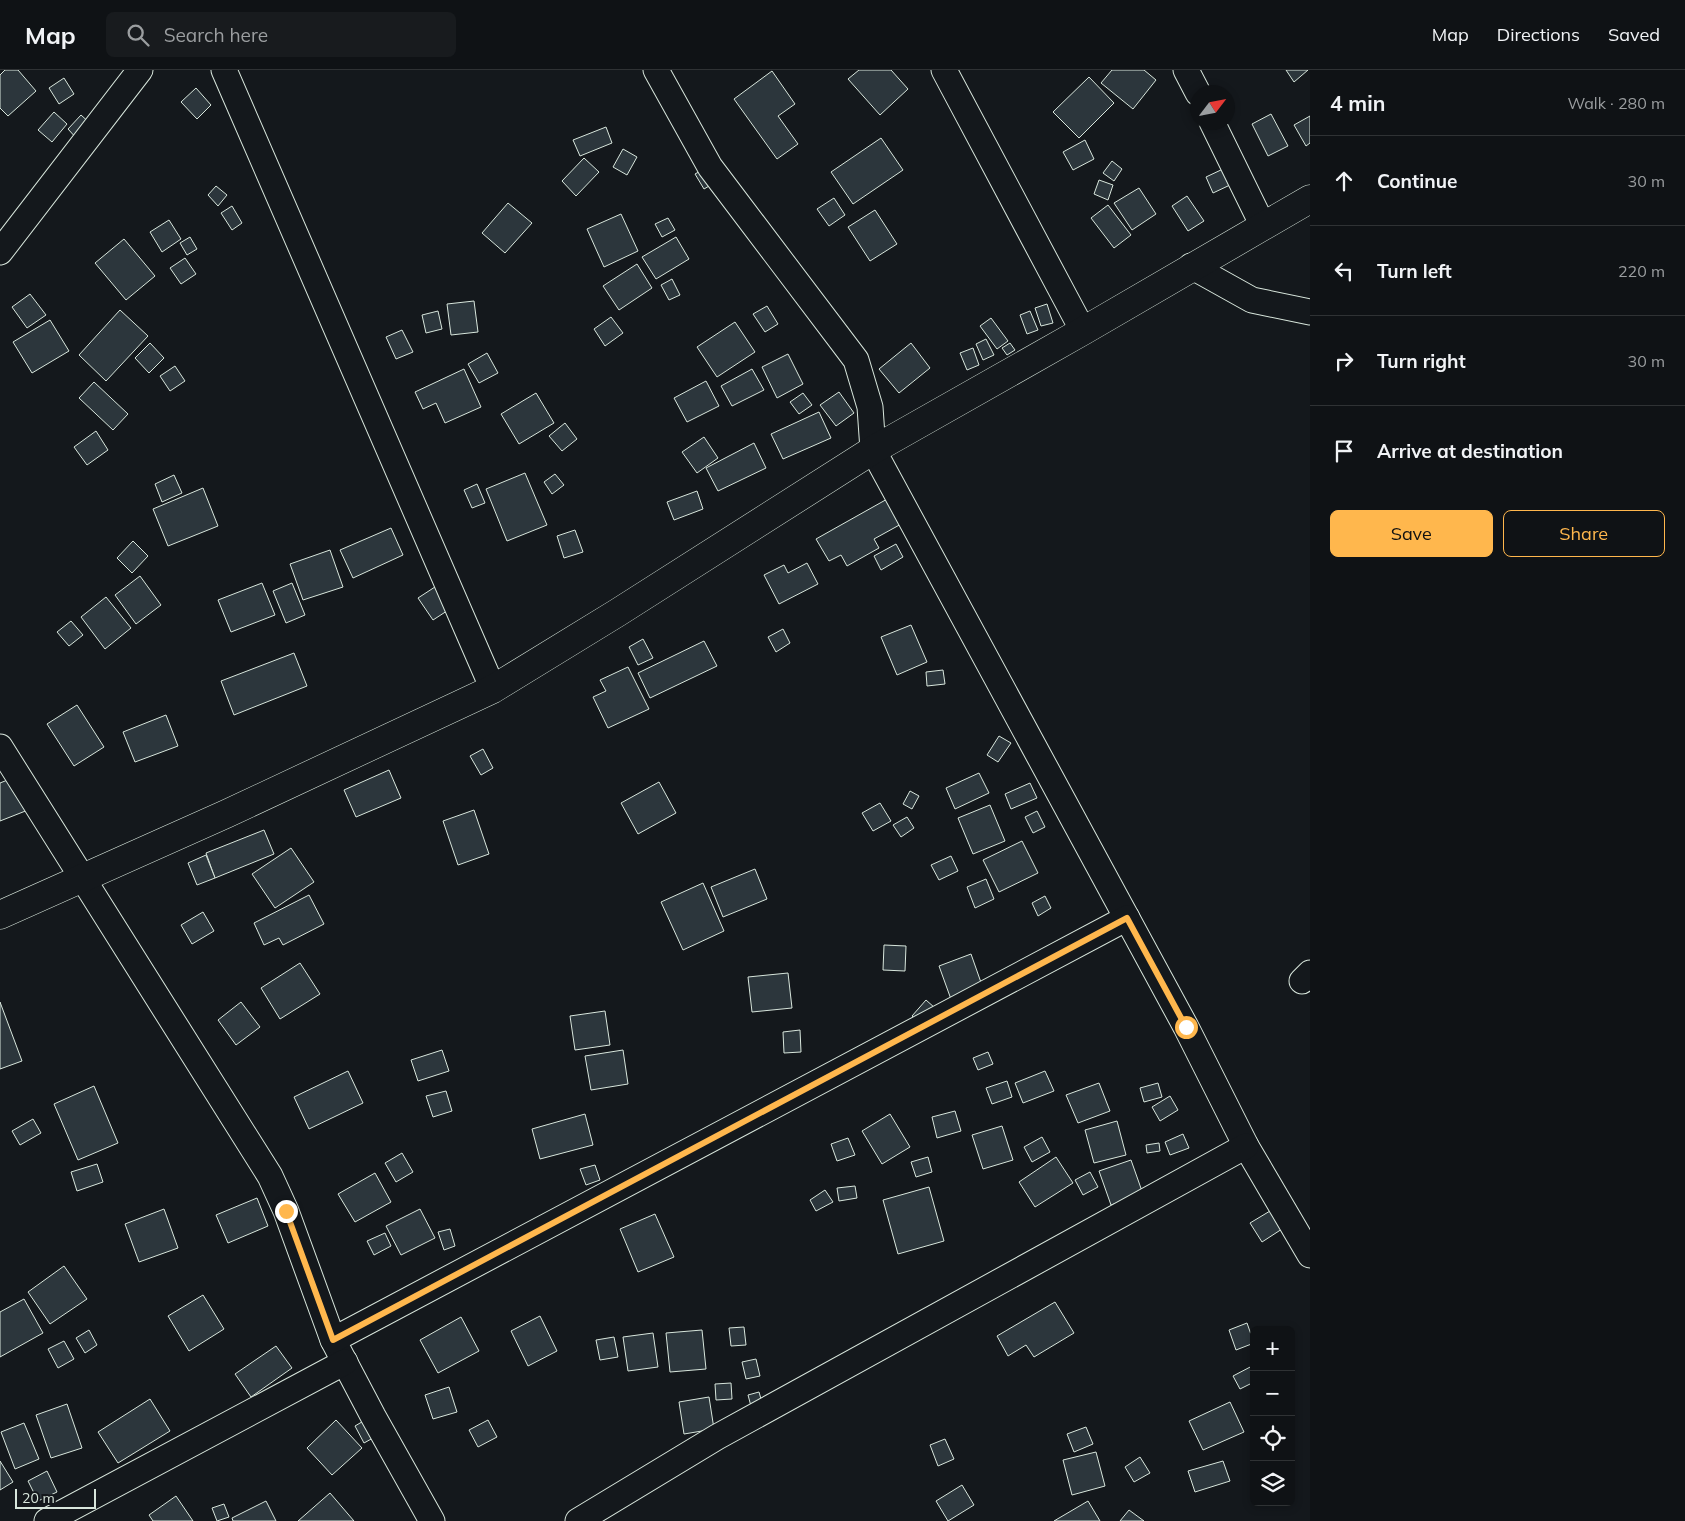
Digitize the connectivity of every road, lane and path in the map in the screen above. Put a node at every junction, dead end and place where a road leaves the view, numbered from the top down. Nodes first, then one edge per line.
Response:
1 (140, 70) edge
2 (224, 70) edge
3 (656, 70) edge
4 (944, 70) edge
5 (1186, 70) edge
6 (1194, 85) edge
7 (1216, 130) edge
8 (1306, 203) edge
9 (1263, 226) junction
10 (0, 252) edge
11 (1191, 266) junction
12 (1310, 312) edge
13 (1084, 330) junction
14 (872, 450) junction
15 (493, 689) junction
16 (0, 747) edge
17 (83, 878) junction
18 (0, 915) edge
19 (1127, 918) junction
20 (1246, 1146) junction
21 (1310, 1255) edge
22 (333, 1340) junction
23 (345, 1362) junction
24 (46, 1521) edge
25 (432, 1521) edge
26 (578, 1521) edge

1 - 10 street
2 - 15 street
3 - 14 street
4 - 13 street
5 - 6 street
7 - 9 street
8 - 9 main road
9 - 11 main road
11 - 12 street
11 - 13 main road
13 - 14 main road
14 - 15 main road
14 - 19 street
15 - 17 main road
16 - 17 street
17 - 18 main road
17 - 22 street
19 - 20 street
19 - 22 street
20 - 21 street
20 - 26 street
22 - 23 street
23 - 24 street
23 - 25 street

